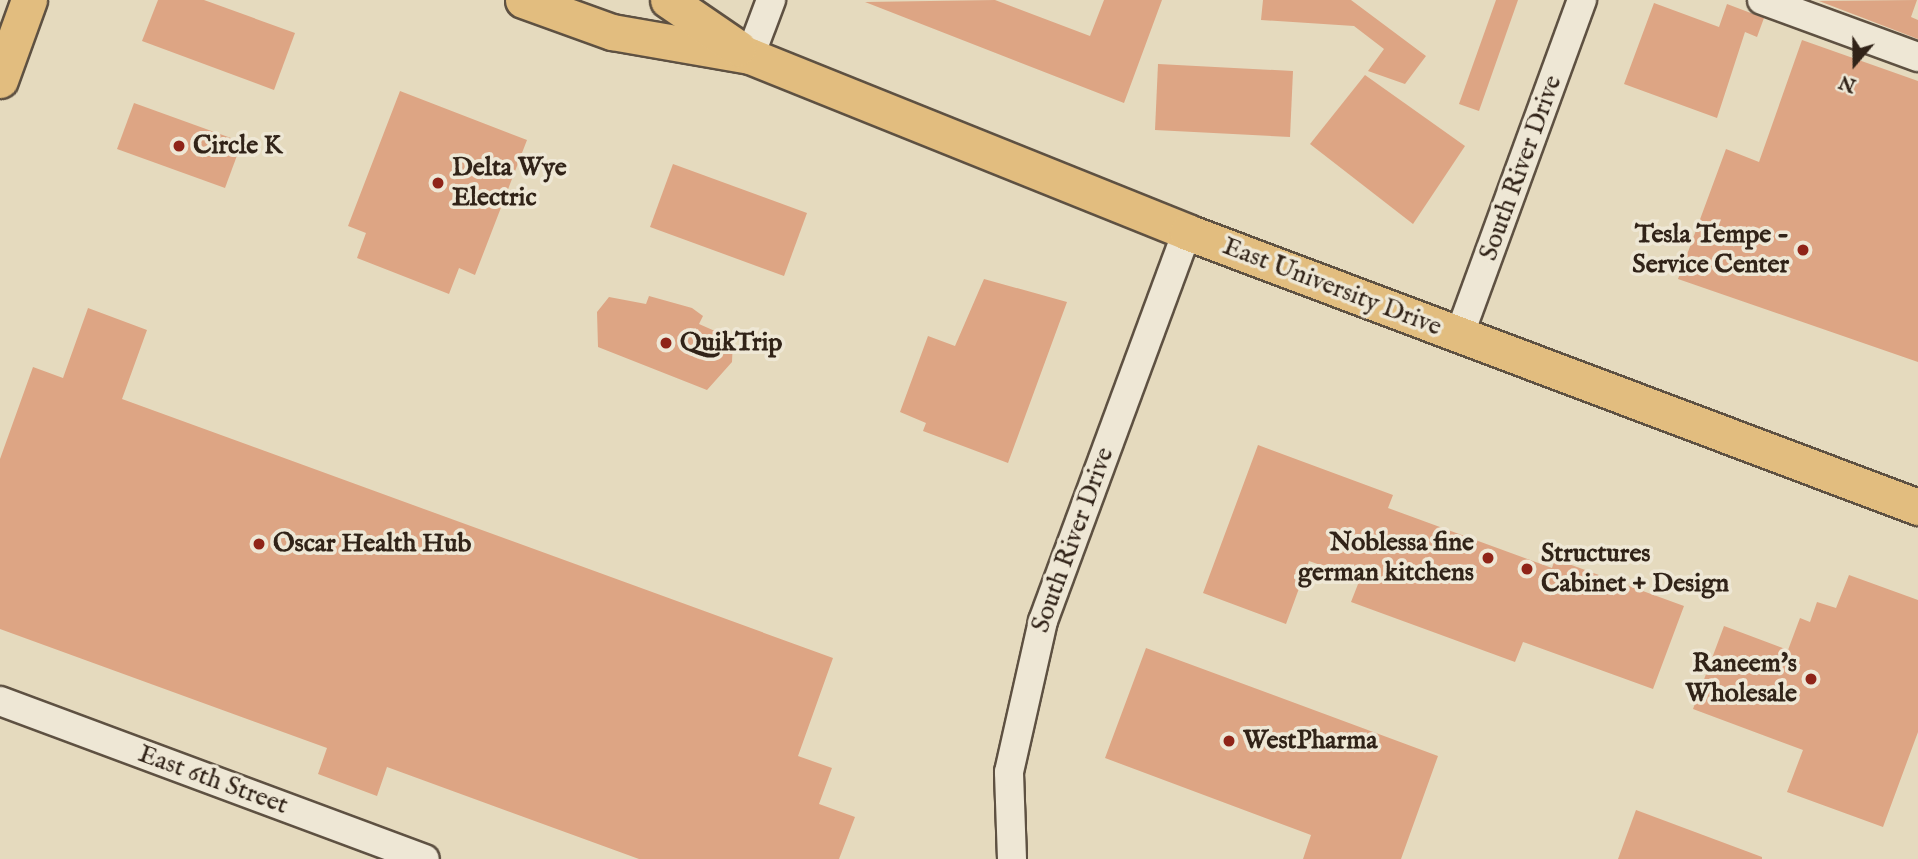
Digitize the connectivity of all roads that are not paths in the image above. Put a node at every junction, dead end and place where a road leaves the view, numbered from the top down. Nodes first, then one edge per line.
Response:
1 (29, 0) edge
2 (523, 0) edge
3 (668, 0) edge
4 (771, 0) edge
5 (1582, 0) edge
6 (1778, 3) edge
7 (750, 56) junction
8 (1918, 57) edge
9 (0, 80) edge
10 (1187, 232) junction
11 (1459, 336) junction
12 (1918, 507) edge
13 (0, 701) edge
14 (425, 859) edge
15 (1012, 859) edge

1 - 9 main road
2 - 7 main road, East University Drive
3 - 7 main road, East University Drive
4 - 7 street
5 - 11 street, South River Drive
6 - 8 street
7 - 10 main road, East University Drive
10 - 11 main road, East University Drive
10 - 15 street, South River Drive
11 - 12 main road, East University Drive
13 - 14 street, East 6th Street

